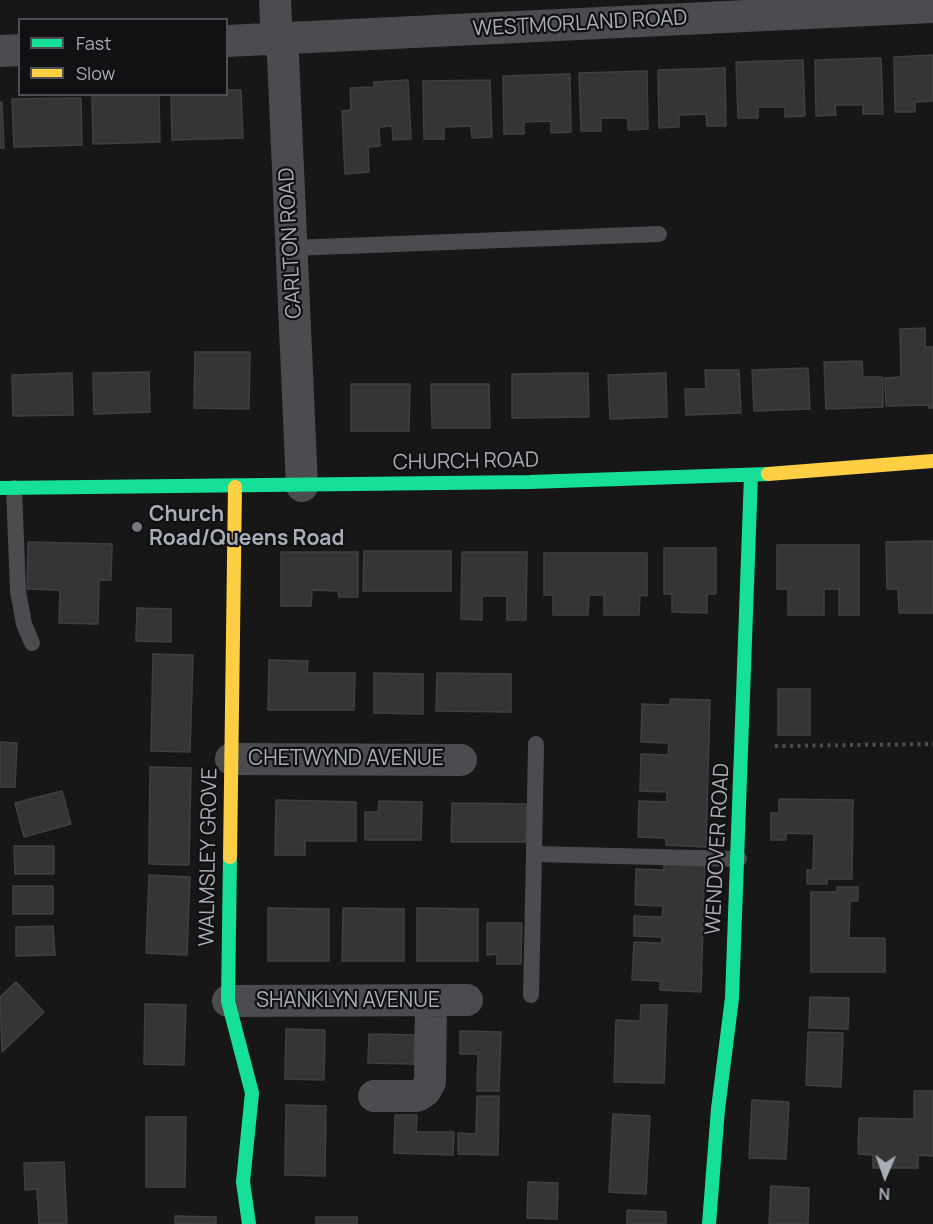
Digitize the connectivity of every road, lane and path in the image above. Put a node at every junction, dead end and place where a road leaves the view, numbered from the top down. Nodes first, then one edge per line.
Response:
1 (275, 0) edge
2 (933, 7) edge
3 (280, 39) junction
4 (228, 41) edge
5 (18, 50) edge
6 (0, 51) edge
7 (659, 234) dead end
8 (292, 248) junction
9 (933, 461) edge
10 (751, 475) junction
11 (302, 486) junction
12 (235, 487) junction
13 (7, 488) edge
14 (32, 643) dead end
15 (536, 744) dead end
16 (933, 744) edge
17 (743, 747) junction
18 (231, 759) junction
19 (461, 760) dead end
20 (534, 854) junction
21 (739, 860) junction
22 (531, 995) dead end
23 (467, 1000) dead end
24 (228, 1001) junction
25 (431, 1001) junction
26 (374, 1096) dead end
27 (249, 1224) edge
28 (709, 1224) edge

1 - 3 street, CARLTON ROAD
2 - 3 street, WESTMORLAND ROAD
3 - 4 street, WESTMORLAND ROAD
3 - 8 street, CARLTON ROAD
5 - 6 street
7 - 8 lane
8 - 11 street, CARLTON ROAD
9 - 10 street, CHURCH ROAD
10 - 11 street, CHURCH ROAD
10 - 17 street, WENDOVER ROAD
11 - 12 street, CHURCH ROAD
12 - 13 street, CHURCH ROAD
12 - 18 street, WALMSLEY GROVE
13 - 14 lane
15 - 20 lane
16 - 17 path
17 - 21 street, WENDOVER ROAD
18 - 19 street, CHETWYND AVENUE
18 - 24 street, WALMSLEY GROVE
20 - 21 lane
20 - 22 lane
21 - 28 street, WENDOVER ROAD
23 - 25 street, SHANKLYN AVENUE
24 - 25 street, SHANKLYN AVENUE
24 - 27 street, WALMSLEY GROVE
25 - 26 street

